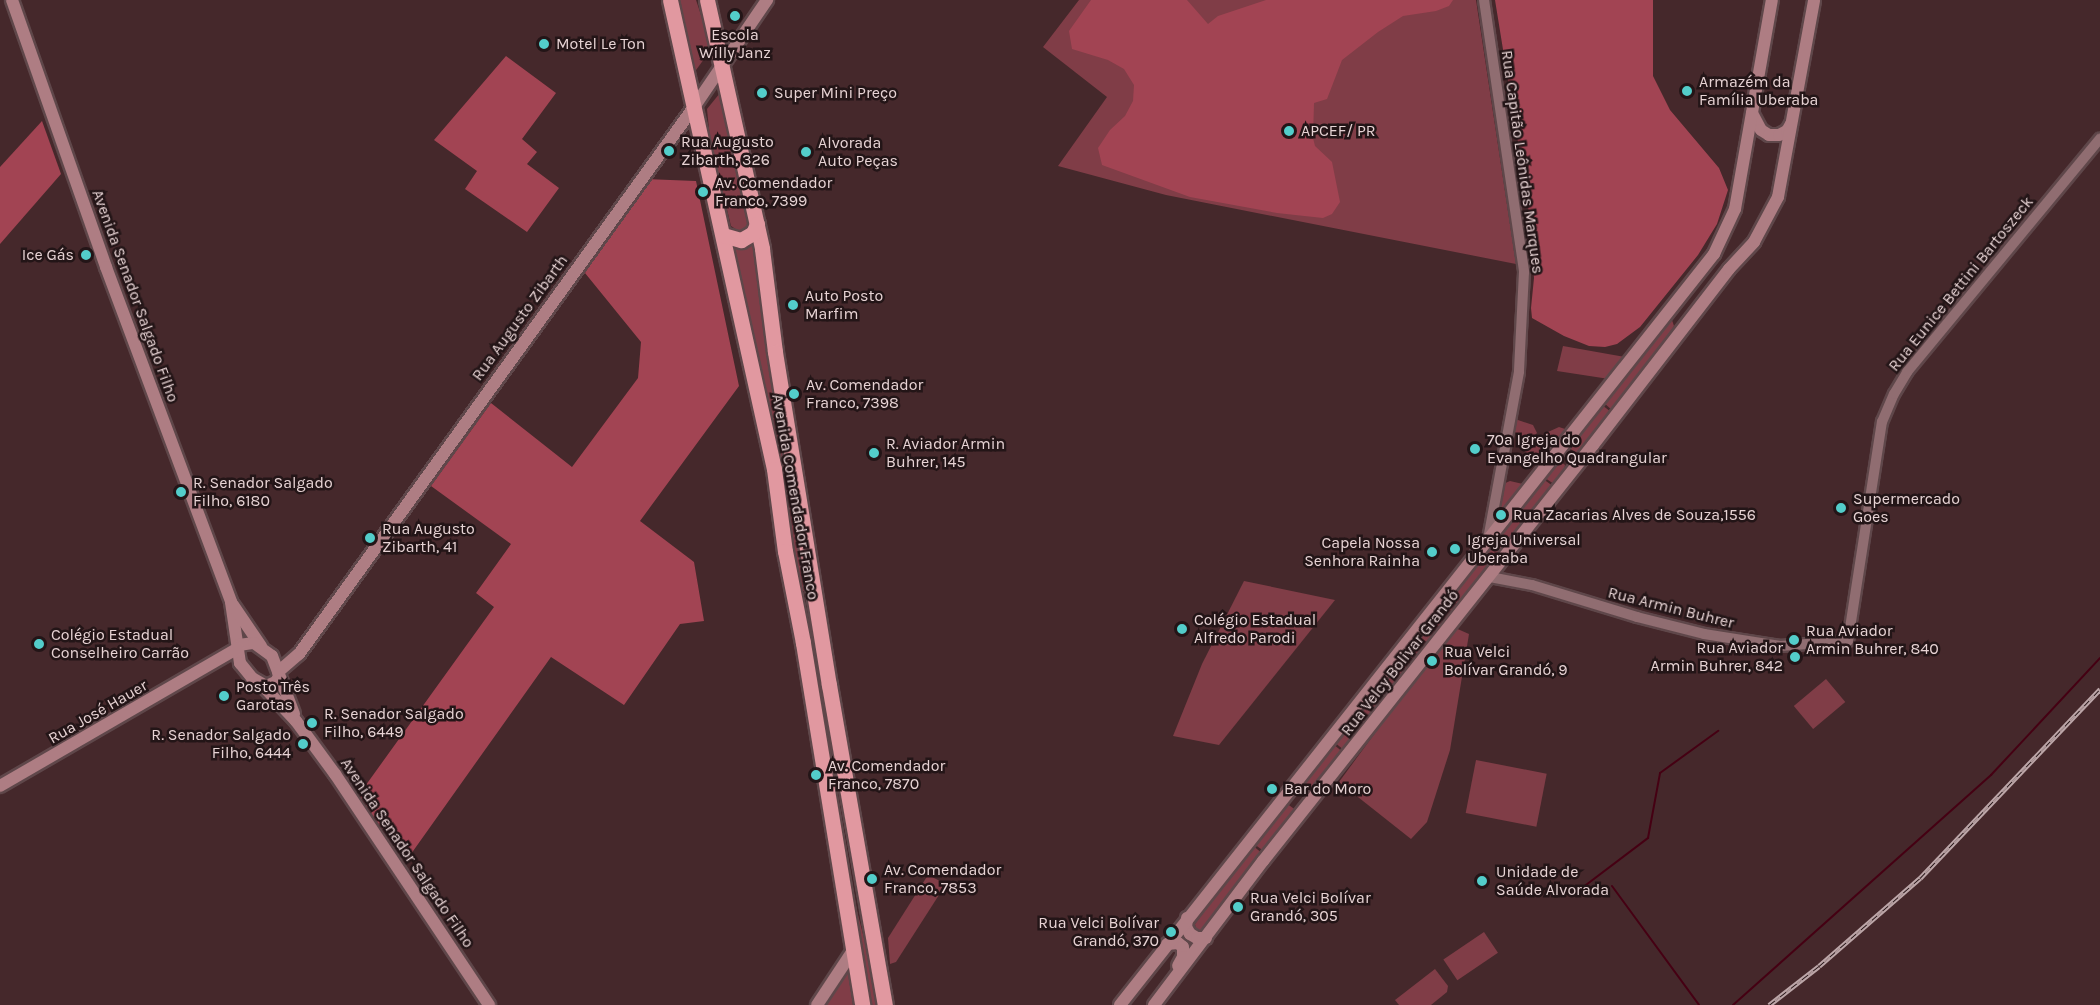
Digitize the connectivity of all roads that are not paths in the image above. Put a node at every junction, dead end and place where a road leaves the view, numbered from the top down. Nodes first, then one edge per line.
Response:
1 (12, 0) edge
2 (670, 0) edge
3 (707, 0) edge
4 (767, 0) edge
5 (1484, 0) edge
6 (1772, 0) edge
7 (1811, 4) edge
8 (723, 64) junction
9 (694, 107) junction
10 (1752, 113) junction
11 (1792, 123) junction
12 (2100, 139) edge
13 (757, 224) junction
14 (723, 235) junction
15 (1664, 321) junction
16 (1680, 335) junction
17 (1557, 455) junction
18 (1570, 472) junction
19 (1488, 541) junction
20 (1490, 577) junction
21 (231, 602) junction
22 (1848, 641) joint
23 (803, 643) junction
24 (238, 647) junction
25 (265, 649) junction
26 (299, 654) junction
27 (212, 665) junction
28 (245, 669) junction
29 (279, 674) junction
30 (261, 684) junction
31 (829, 685) junction
32 (296, 721) junction
33 (0, 786) edge
34 (1187, 918) junction
35 (1206, 938) junction
36 (1167, 944) junction
37 (854, 949) junction
38 (1169, 987) junction
39 (489, 1005) edge
40 (817, 1005) edge
41 (862, 1005) edge
42 (885, 1005) edge
43 (1120, 1005) edge
44 (1154, 1005) edge

1 - 21 main road, Avenida Senador Salgado Filho
2 - 9 highway, Avenida Comendador Franco
3 - 8 highway, Avenida Comendador Franco
4 - 8 main road, Rua Augusto Zibarth
5 - 19 street, Rua Capitão Leônidas Marques
6 - 10 main road, Rua Velcy Bolivar Grandó
7 - 11 main road, Rua Velcy Bolivar Grandó
8 - 9 main road, Rua Augusto Zibarth
8 - 13 highway, Avenida Comendador Franco
9 - 14 highway, Avenida Comendador Franco
9 - 26 main road, Rua Augusto Zibarth
10 - 11 main road
10 - 15 main road, Rua Velcy Bolivar Grandó
11 - 16 main road, Rua Velcy Bolivar Grandó
12 - 22 street, Rua Eunice Bettini Bartoszeck
13 - 14 highway
13 - 31 highway, Avenida Comendador Franco
14 - 23 highway, Avenida Comendador Franco
15 - 16 main road
15 - 17 main road, Rua Velcy Bolivar Grandó
16 - 18 main road, Rua Velcy Bolivar Grandó
17 - 18 main road
17 - 19 main road, Rua Velcy Bolivar Grandó
18 - 20 main road, Rua Velcy Bolivar Grandó
19 - 34 main road, Rua Velcy Bolivar Grandó
20 - 22 street, Rua Armin Buhrer
20 - 35 main road, Rua Velcy Bolivar Grandó
21 - 24 main road, Avenida Senador Salgado Filho
21 - 25 main road, Avenida Senador Salgado Filho
23 - 31 highway
23 - 37 highway, Avenida Comendador Franco
24 - 25 main road
24 - 27 main road, Rua José Hauer
24 - 28 main road, Avenida Senador Salgado Filho
25 - 26 main road
25 - 29 main road, Avenida Senador Salgado Filho
26 - 29 main road, Rua Augusto Zibarth
27 - 28 main road
27 - 33 main road, Rua José Hauer
28 - 30 main road, Avenida Senador Salgado Filho
29 - 30 main road, Rua Augusto Zibarth
29 - 32 main road, Avenida Senador Salgado Filho
30 - 32 main road, Avenida Senador Salgado Filho
31 - 42 highway, Avenida Comendador Franco
32 - 39 main road, Avenida Senador Salgado Filho
34 - 35 main road
34 - 36 main road, Rua Velcy Bolivar Grandó
35 - 38 main road, Rua Velcy Bolivar Grandó
36 - 38 main road
36 - 43 main road, Rua Velcy Bolivar Grandó
37 - 40 main road
37 - 41 highway, Avenida Comendador Franco
38 - 44 main road, Rua Velcy Bolivar Grandó

